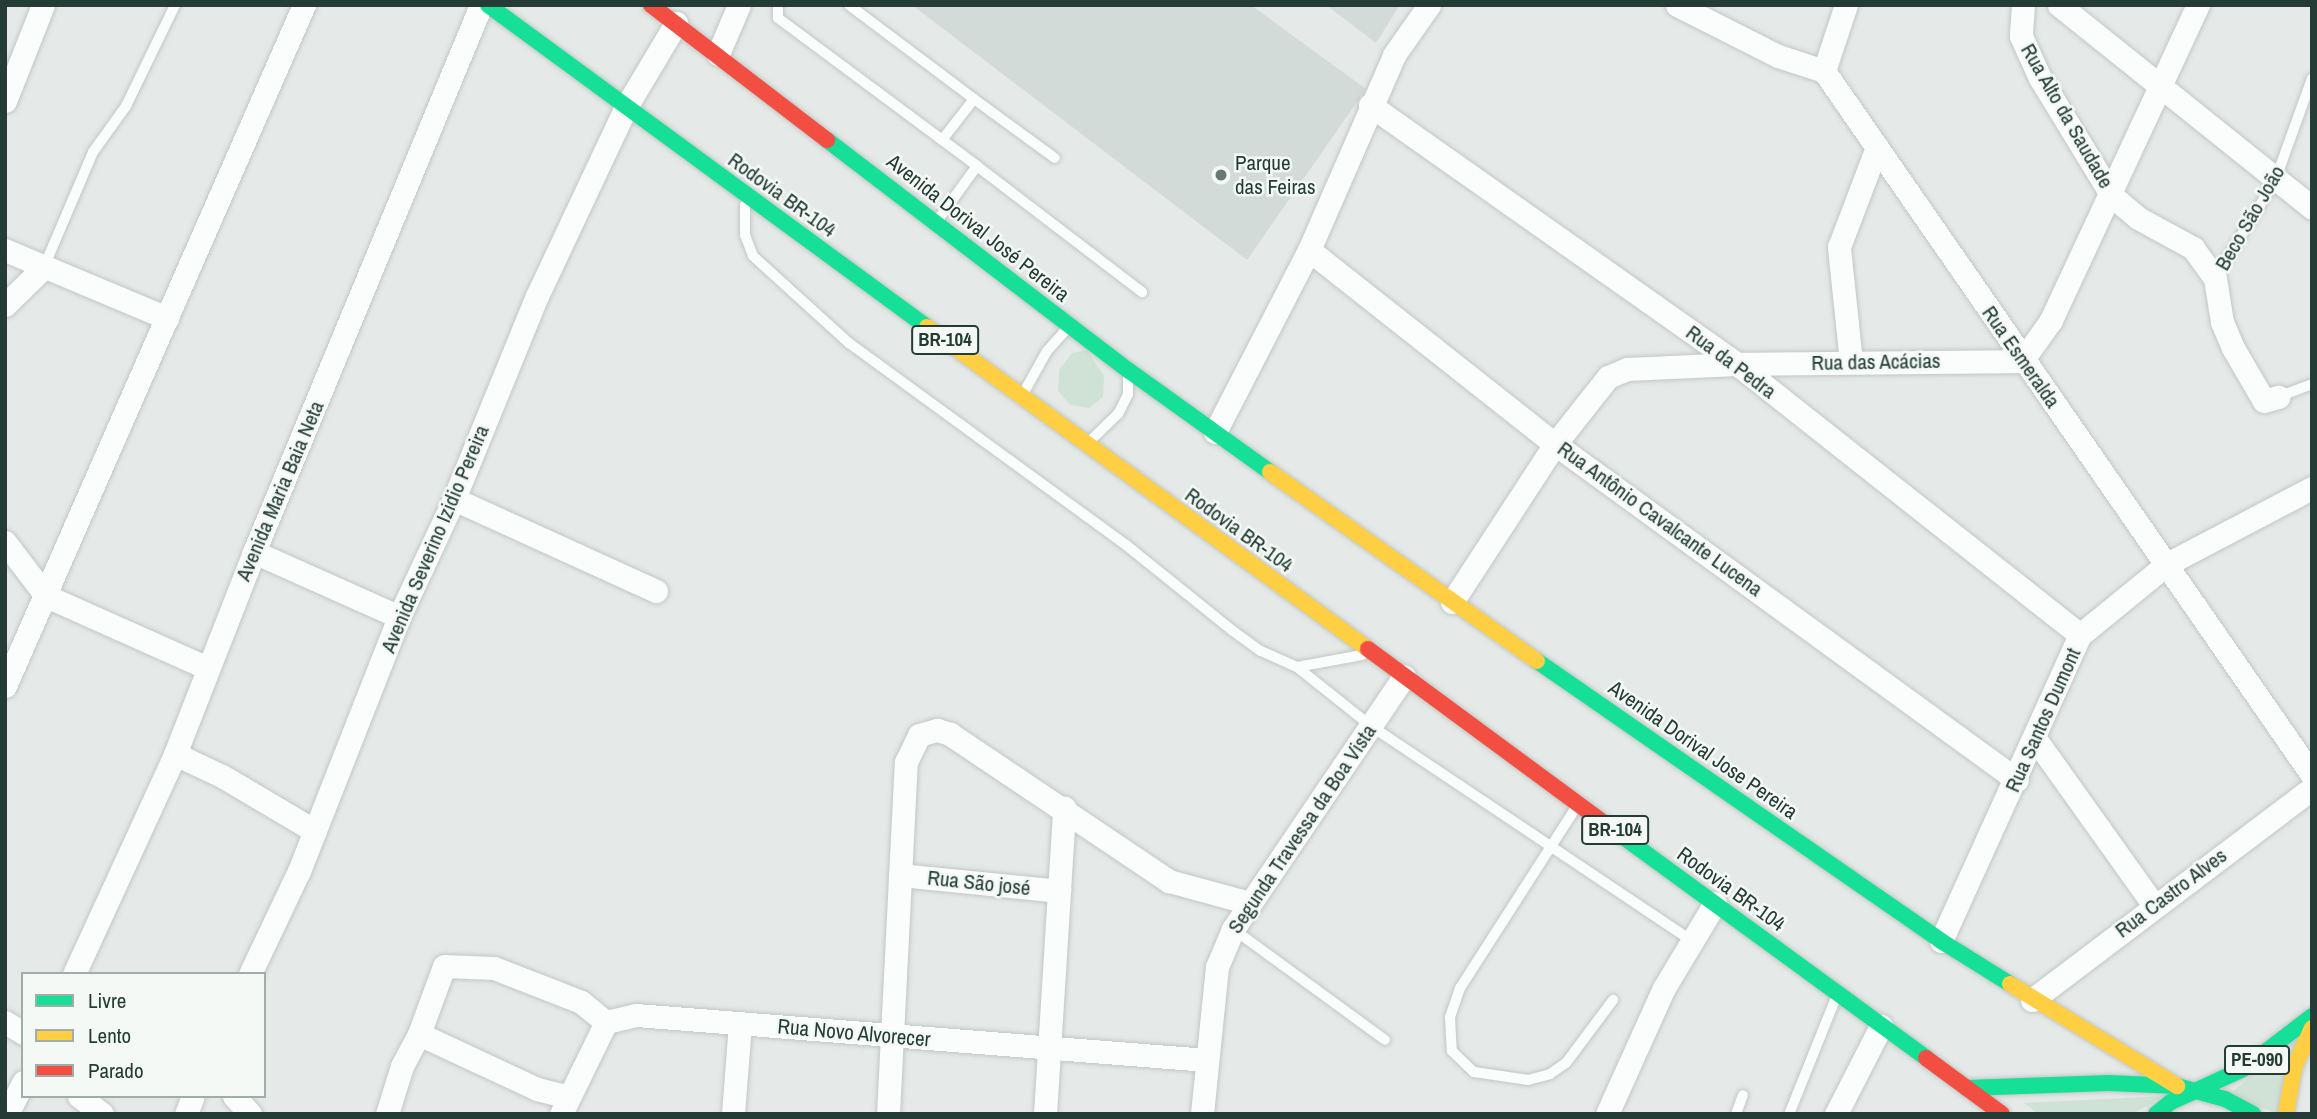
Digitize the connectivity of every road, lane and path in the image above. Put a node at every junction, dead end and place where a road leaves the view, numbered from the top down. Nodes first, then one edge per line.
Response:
1 (43, 5) edge
2 (175, 5) edge
3 (304, 5) edge
4 (481, 5) edge
5 (488, 5) edge
6 (651, 5) edge
7 (739, 5) edge
8 (778, 5) edge
9 (849, 5) edge
10 (1429, 5) edge
11 (1677, 5) edge
12 (1846, 5) edge
13 (2023, 5) edge
14 (2059, 5) edge
15 (2198, 5) edge
16 (676, 23) junction
17 (718, 54) junction
18 (1824, 71) junction
19 (2312, 78) edge
20 (2160, 90) junction
21 (7, 91) edge
22 (974, 99) junction
23 (1370, 105) junction
24 (626, 107) junction
25 (942, 140) junction
26 (1877, 147) junction
27 (1055, 158) dead end
28 (977, 166) junction
29 (2275, 181) junction
30 (746, 195) junction
31 (2112, 196) junction
32 (2312, 208) edge
33 (937, 221) junction
34 (5, 250) edge
35 (1309, 250) junction
36 (44, 267) junction
37 (2216, 278) junction
38 (1142, 292) dead end
39 (5, 304) edge
40 (167, 318) junction
41 (1070, 326) junction
42 (2022, 361) junction
43 (1851, 362) junction
44 (1737, 364) junction
45 (1128, 370) junction
46 (2312, 384) edge
47 (1022, 397) junction
48 (2278, 397) joint
49 (1215, 432) junction
50 (1086, 443) junction
51 (1555, 443) junction
52 (2310, 492) edge
53 (454, 499) junction
54 (5, 542) edge
55 (254, 552) junction
56 (2167, 564) junction
57 (656, 591) dead end
58 (47, 596) junction
59 (1452, 602) junction
60 (399, 617) junction
61 (2080, 635) junction
62 (1371, 652) junction
63 (1297, 667) junction
64 (208, 668) junction
65 (1404, 676) junction
66 (5, 686) edge
67 (1371, 726) junction
68 (2036, 740) junction
69 (176, 754) junction
70 (2312, 775) edge
71 (2018, 779) junction
72 (2312, 788) edge
73 (1578, 803) junction
74 (1064, 808) junction
75 (315, 831) junction
76 (1549, 849) junction
77 (900, 875) junction
78 (1059, 891) junction
79 (1250, 903) junction
80 (1714, 903) junction
81 (2153, 904) junction
82 (1233, 929) junction
83 (1941, 940) junction
84 (1692, 942) junction
85 (75, 972) edge
86 (251, 972) edge
87 (1837, 994) junction
88 (1613, 1000) dead end
89 (2032, 1000) junction
90 (2312, 1016) edge
91 (606, 1022) junction
92 (740, 1023) junction
93 (1881, 1026) junction
94 (2312, 1028) edge
95 (419, 1034) junction
96 (892, 1037) junction
97 (1385, 1040) dead end
98 (1050, 1046) junction
99 (1206, 1059) junction
100 (21, 1086) edge
101 (2177, 1086) junction
102 (1966, 1088) junction
103 (2194, 1090) junction
104 (1743, 1095) dead end
105 (2312, 1096) edge
106 (82, 1098) edge
107 (236, 1098) edge
108 (565, 1105) edge
109 (2287, 1105) edge
110 (1790, 1112) dead end
111 (7, 1114) edge
112 (102, 1114) edge
113 (250, 1114) edge
114 (387, 1114) edge
115 (733, 1114) edge
116 (888, 1114) edge
117 (1045, 1114) edge
118 (1202, 1114) edge
119 (1607, 1114) edge
120 (1736, 1114) edge
121 (1836, 1114) edge
122 (2002, 1114) edge
123 (2156, 1114) edge
124 (2253, 1114) edge

1 - 21 street
2 - 36 lane
3 - 40 street
4 - 55 street, Avenida Maria Baia Neta
5 - 24 main road, Rodovia BR-104 / BR-104
6 - 16 main road, Avenida Dorival José Pereira
7 - 17 street
8 - 25 lane
9 - 22 lane
10 - 23 street
11 - 18 street
12 - 18 street
13 - 31 street, Rua Alto da Saudade
14 - 20 street
15 - 20 street
16 - 17 main road, Avenida Dorival José Pereira
16 - 24 street, Avenida Severino Izidio Pereira
17 - 33 main road, Avenida Dorival José Pereira
18 - 26 street, Rua Esmeralda
19 - 29 lane, Beco São João
20 - 29 street
20 - 31 street
22 - 25 lane
22 - 27 lane
23 - 35 street
23 - 44 street, Rua da Pedra
24 - 30 main road, Rodovia BR-104 / BR-104
24 - 53 street, Avenida Severino Izidio Pereira
25 - 28 lane
26 - 42 street, Rua Esmeralda
26 - 43 street
28 - 33 lane
28 - 38 lane
29 - 32 street
29 - 37 lane, Beco São João
30 - 47 main road, Rodovia BR-104 / BR-104
30 - 63 lane
31 - 37 street, Rua Alto da Saudade
31 - 42 street
33 - 41 main road, Avenida Dorival José Pereira
34 - 36 street
35 - 49 street
35 - 51 street, Rua Antônio Cavalcante Lucena
36 - 39 street
36 - 40 street
37 - 48 street, Rua Alto da Saudade
40 - 58 street
41 - 45 main road, Avenida Dorival José Pereira
41 - 47 lane
42 - 43 street, Rua das Acácias
42 - 56 street, Rua Esmeralda
43 - 44 street, Rua das Acácias
44 - 51 street, Rua das Acácias
44 - 61 street, Rua da Pedra
45 - 49 main road, Avenida Dorival José Pereira
45 - 50 lane
46 - 48 lane
47 - 50 main road, Rodovia BR-104 / BR-104
49 - 59 main road, Avenida Dorival Jose Pereira
50 - 62 main road, Rodovia BR-104 / BR-104
51 - 59 street, Rua das Acácias
51 - 71 street, Rua Antônio Cavalcante Lucena
52 - 56 street, Rua Santos Dumont
53 - 57 street
53 - 60 street, Avenida Severino Izidio Pereira
54 - 58 street
55 - 60 street
55 - 64 street, Avenida Maria Baia Neta
56 - 61 street, Rua Santos Dumont
56 - 70 street, Rua Esmeralda
58 - 64 street
58 - 66 street
59 - 83 main road, Avenida Dorival Jose Pereira
60 - 75 street, Avenida Severino Izidio Pereira
61 - 68 street, Rua Santos Dumont
62 - 63 lane
62 - 65 main road, Rodovia BR-104 / BR-104
63 - 67 lane
64 - 69 street, Avenida Maria Baia Neta
65 - 67 street, Segunda Travessa da Boa Vista
65 - 73 main road, Rodovia BR-104 / BR-104
67 - 76 lane
67 - 79 street, Segunda Travessa da Boa Vista
68 - 71 street, Rua Santos Dumont
68 - 81 street
69 - 75 street
69 - 85 street, Avenida Maria Baia Neta
71 - 83 street, Rua Santos Dumont
72 - 81 street, Rua Castro Alves
73 - 76 lane
73 - 80 main road, Rodovia BR-104 / BR-104
74 - 77 street
74 - 78 street
74 - 79 street
75 - 86 street, Avenida Severino Izidio Pereira
76 - 84 lane
76 - 88 lane
77 - 78 street, Rua São josé
77 - 96 street
78 - 98 street
79 - 82 street, Segunda Travessa da Boa Vista
80 - 84 street
80 - 87 main road, Rodovia BR-104 / BR-104
81 - 89 street, Rua Castro Alves
82 - 97 lane
82 - 99 street, Segunda Travessa da Boa Vista
83 - 89 main road, Avenida Dorival Jose Pereira
84 - 119 street
87 - 93 main road, Rodovia BR-104 / BR-104
87 - 110 lane
89 - 101 main road, Avenida Dorival Jose Pereira
90 - 103 main road, PE-090
91 - 92 street, Rua Novo Alvorecer
91 - 95 street
91 - 108 street
92 - 96 street, Rua Novo Alvorecer
92 - 115 street
93 - 102 main road, Rodovia BR-104 / BR-104
93 - 121 street
94 - 109 main road, PE-090
95 - 108 street
95 - 114 street
96 - 98 street, Rua Novo Alvorecer
96 - 116 street
98 - 99 street, Rua Novo Alvorecer
98 - 117 street
99 - 118 street, Segunda Travessa da Boa Vista
100 - 111 street
101 - 102 main road
101 - 103 main road
102 - 122 main road, Rodovia BR-104 / BR-104
103 - 123 main road, PE-090
103 - 124 main road
104 - 120 lane
105 - 109 street
106 - 112 street
107 - 113 street

